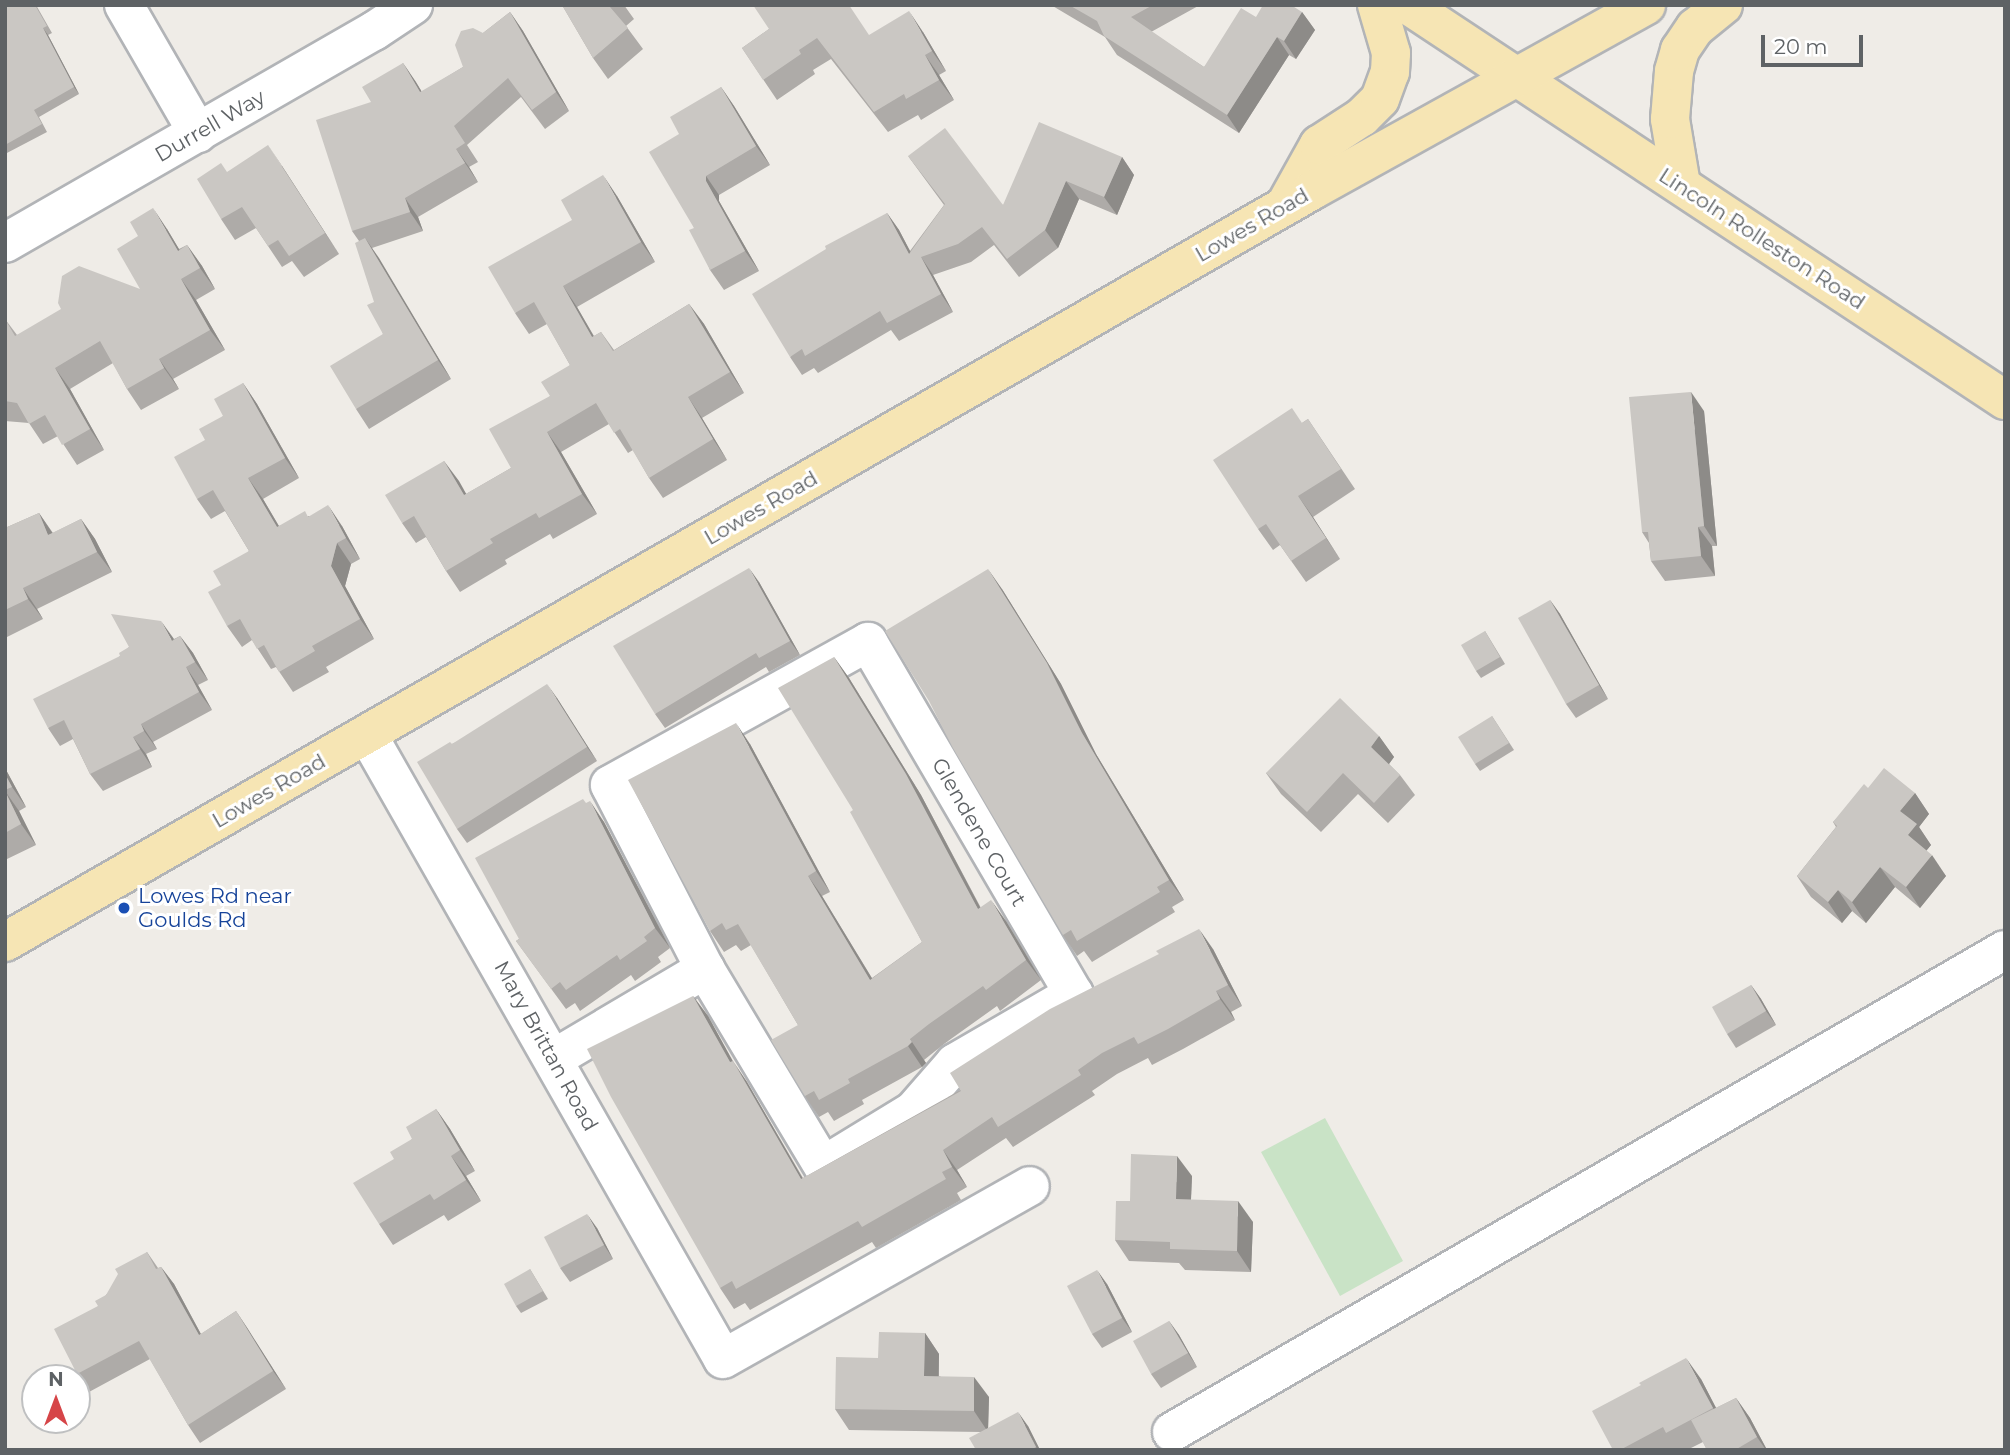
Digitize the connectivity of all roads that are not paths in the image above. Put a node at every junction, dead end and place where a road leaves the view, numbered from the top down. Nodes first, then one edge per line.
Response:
1 (124, 5) edge
2 (413, 5) edge
3 (1377, 5) edge
4 (1408, 5) edge
5 (1646, 5) edge
6 (1723, 5) edge
7 (1519, 78) junction
8 (198, 133) junction
9 (1681, 185) junction
10 (1285, 206) junction
11 (5, 243) edge
12 (2005, 400) edge
13 (368, 734) junction
14 (5, 942) edge
15 (2005, 950) edge
16 (705, 969) junction
17 (553, 1059) junction
18 (1030, 1186) dead end
19 (1172, 1432) dead end

1 - 8 street
2 - 8 street, Durrell Way
3 - 10 main road
4 - 7 main road, Lincoln Rolleston Road
5 - 7 main road, Lowes Road
6 - 9 main road
7 - 9 main road, Lincoln Rolleston Road
7 - 10 main road, Lowes Road
8 - 11 street, Durrell Way
9 - 12 main road, Lincoln Rolleston Road
10 - 13 main road, Lowes Road
13 - 14 main road, Lowes Road
13 - 17 street, Mary Brittan Road
15 - 19 street
16 - 16 street, Glendene Court
16 - 17 street
17 - 18 street, Mary Brittan Road

